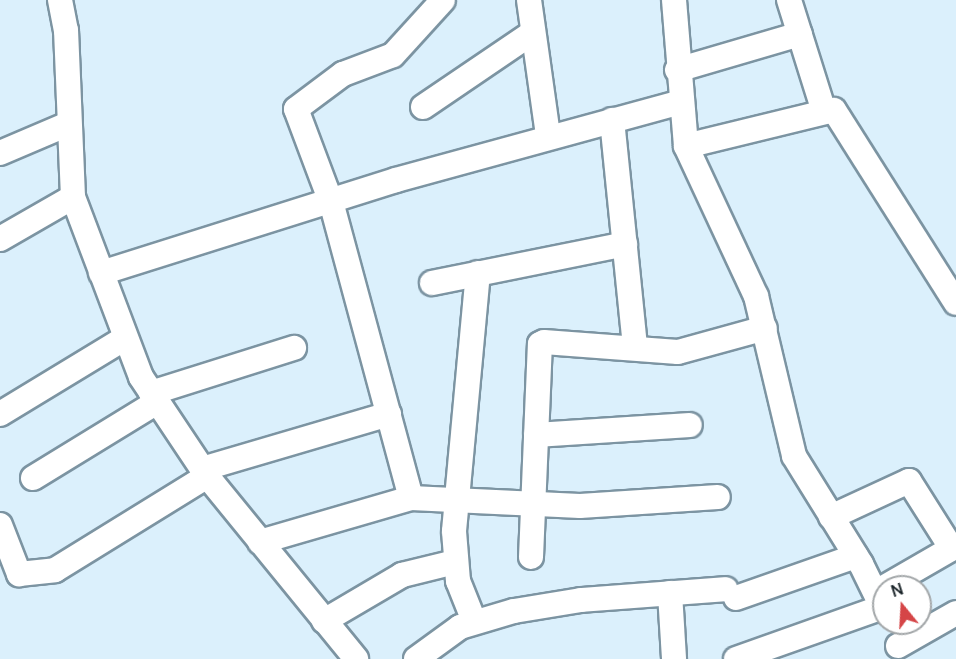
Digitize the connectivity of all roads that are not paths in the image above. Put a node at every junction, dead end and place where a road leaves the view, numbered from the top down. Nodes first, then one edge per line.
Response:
1 (60, 0) edge
2 (443, 0) edge
3 (529, 0) edge
4 (674, 0) edge
5 (789, 0) edge
6 (532, 33) junction
7 (800, 34) junction
8 (677, 70) junction
9 (681, 102) junction
10 (423, 107) dead end
11 (824, 112) junction
12 (612, 120) junction
13 (68, 124) junction
14 (548, 136) junction
15 (686, 146) junction
16 (0, 153) edge
17 (73, 197) junction
18 (331, 202) junction
19 (0, 239) edge
20 (625, 244) junction
21 (101, 273) junction
22 (478, 273) junction
23 (432, 283) dead end
24 (956, 303) edge
25 (765, 328) junction
26 (125, 338) junction
27 (294, 348) dead end
28 (635, 348) junction
29 (154, 398) junction
30 (0, 414) edge
31 (389, 414) junction
32 (690, 425) dead end
33 (536, 435) junction
34 (205, 472) junction
35 (33, 478) dead end
36 (718, 497) dead end
37 (411, 498) junction
38 (457, 499) junction
39 (533, 506) junction
40 (831, 517) junction
41 (0, 525) edge
42 (260, 542) junction
43 (954, 548) edge
44 (856, 556) junction
45 (531, 557) dead end
46 (455, 562) junction
47 (918, 575) edge
48 (872, 583) edge
49 (670, 593) junction
50 (872, 605) edge
51 (956, 613) edge
52 (324, 621) junction
53 (474, 621) junction
54 (895, 635) edge
55 (902, 653) edge
56 (356, 659) edge
57 (416, 659) edge
58 (674, 659) edge
59 (736, 659) edge

1 - 13 street
2 - 18 street
3 - 6 street
4 - 8 street
5 - 7 street
6 - 10 street
6 - 14 street
7 - 8 street
7 - 11 street
8 - 9 street
9 - 12 street
9 - 15 street
11 - 15 street
11 - 24 street
12 - 14 street
12 - 20 street
13 - 16 street
13 - 17 street
14 - 18 street
15 - 25 street
17 - 19 street
17 - 21 street
18 - 21 street
18 - 31 street
20 - 22 street
20 - 28 street
21 - 26 street
22 - 23 street
22 - 38 street
25 - 28 street
25 - 40 street
26 - 29 street
26 - 30 street
27 - 29 street
28 - 33 street
29 - 34 street
29 - 35 street
31 - 34 street
31 - 37 street
32 - 33 street
33 - 39 street
34 - 41 street
34 - 42 street
36 - 39 street
37 - 38 street
37 - 42 street
38 - 39 street
38 - 46 street
39 - 45 street
40 - 43 street
40 - 44 street
42 - 52 street
43 - 47 street
44 - 48 street
44 - 49 street
46 - 52 street
46 - 53 street
49 - 53 street
49 - 58 street
50 - 59 street
51 - 55 street
52 - 56 street
53 - 57 street
54 - 55 street

